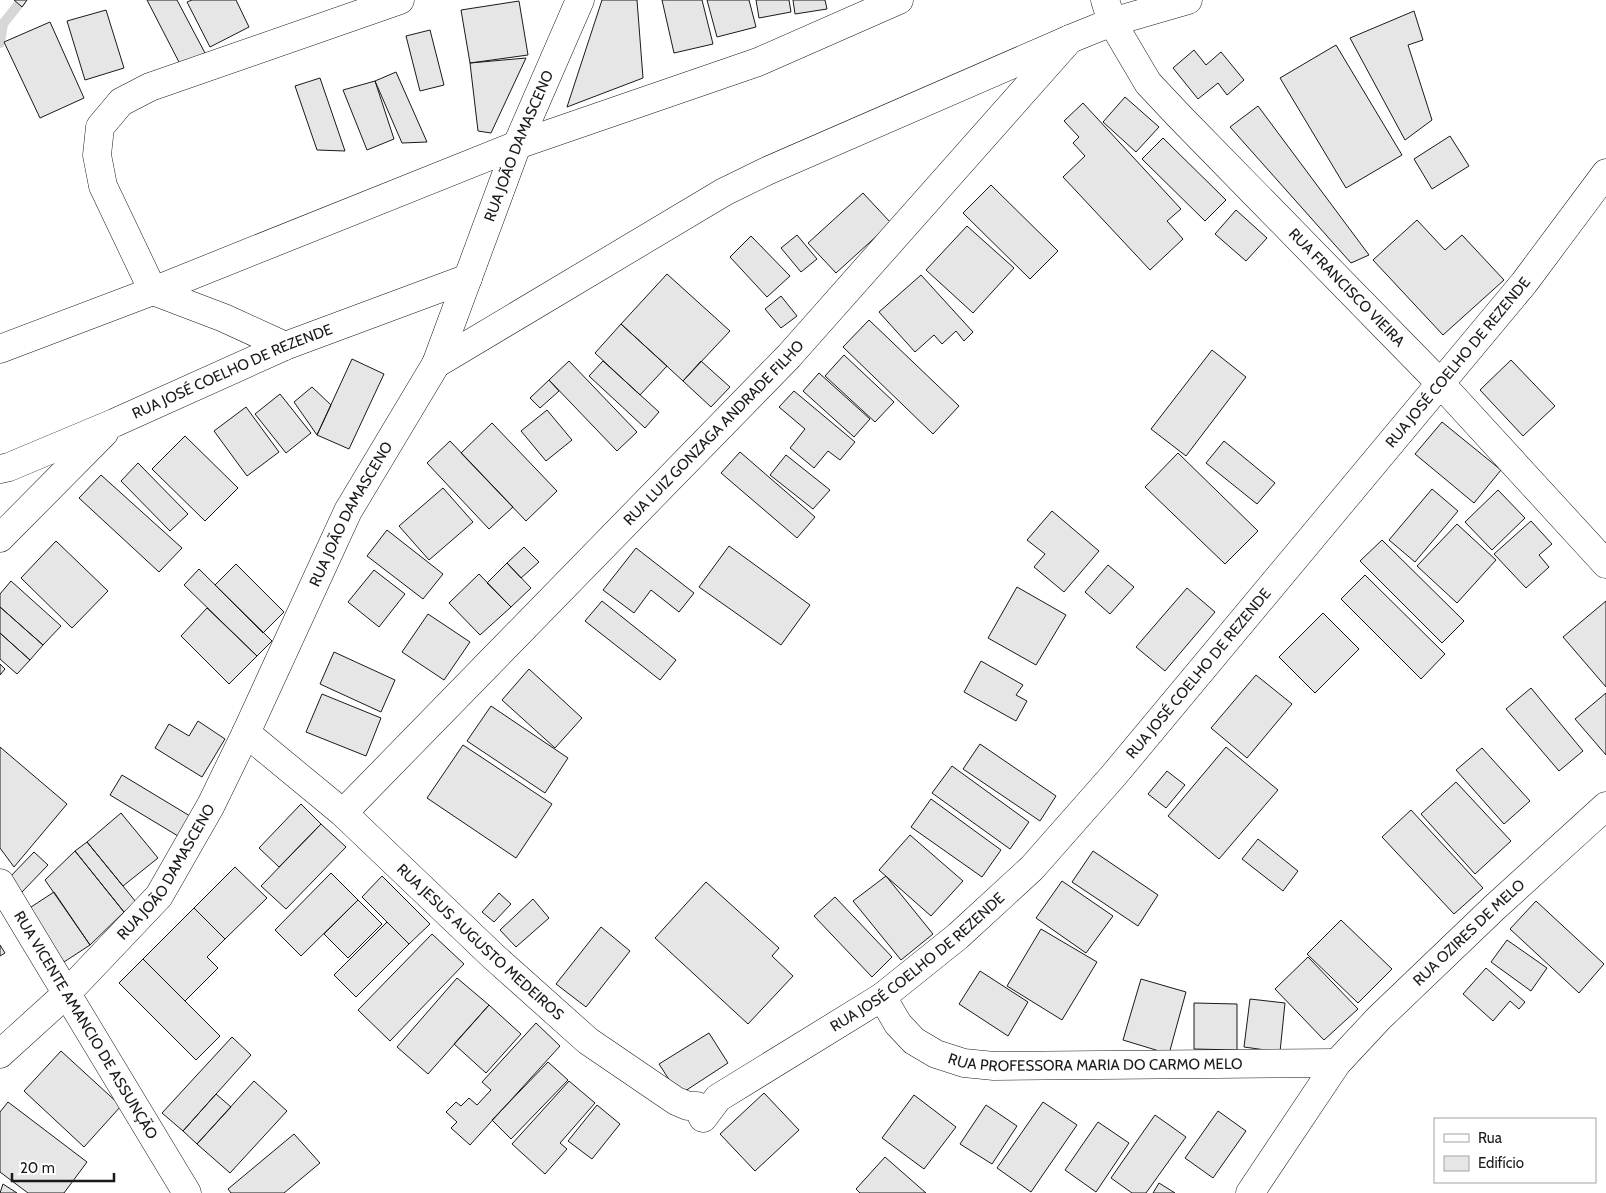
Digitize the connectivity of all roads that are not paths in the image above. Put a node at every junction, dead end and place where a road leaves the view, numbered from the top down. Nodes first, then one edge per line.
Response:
1 (400, 0) edge
2 (580, 0) edge
3 (899, 0) edge
4 (1188, 0) edge
5 (1108, 11) edge
6 (1070, 39) junction
7 (518, 145) junction
8 (1606, 173) edge
9 (468, 278) junction
10 (153, 291) junction
11 (285, 346) junction
12 (0, 349) edge
13 (436, 364) junction
14 (1440, 383) junction
15 (114, 423) junction
16 (0, 469) edge
17 (0, 538) edge
18 (1606, 564) edge
19 (246, 733) junction
20 (1606, 806) edge
21 (343, 813) junction
22 (0, 883) edge
23 (66, 994) junction
24 (882, 998) junction
25 (0, 1054) edge
26 (1337, 1063) junction
27 (718, 1098) joint
28 (188, 1193) edge
29 (1250, 1193) edge

1 - 10 street
2 - 7 street, RUA JOÃO DAMASCENO
3 - 7 street
4 - 5 street
5 - 6 street
5 - 14 street, RUA FRANCISCO VIEIRA
6 - 13 street
6 - 21 street, RUA LUIZ GONZAGA ANDRADE FILHO
7 - 9 street, RUA JOÃO DAMASCENO
7 - 10 street
8 - 14 street, RUA JOSÉ COELHO DE REZENDE
9 - 11 street, RUA JOSÉ COELHO DE REZENDE
9 - 13 street, RUA JOÃO DAMASCENO
10 - 11 street
10 - 12 street
11 - 15 street, RUA JOSÉ COELHO DE REZENDE
13 - 19 street, RUA JOÃO DAMASCENO
14 - 18 street, RUA FRANCISCO VIEIRA
14 - 24 street, RUA JOSÉ COELHO DE REZENDE
15 - 16 street, RUA JOSÉ COELHO DE REZENDE
15 - 17 street
19 - 21 street, RUA JESUS AUGUSTO MEDEIROS
19 - 23 street, RUA JOÃO DAMASCENO
20 - 26 street, RUA OZIRES DE MELO
21 - 27 street, RUA JESUS AUGUSTO MEDEIROS
22 - 23 street, RUA VICENTE AMANCIO DE ASSUNÇÃO
23 - 25 street, RUA JOÃO DAMASCENO
23 - 28 street, RUA VICENTE AMANCIO DE ASSUNÇÃO
24 - 26 street, RUA PROFESSORA MARIA DO CARMO MELO
24 - 27 street, RUA JOSÉ COELHO DE REZENDE
26 - 29 street, RUA OZIRES DE MELO

